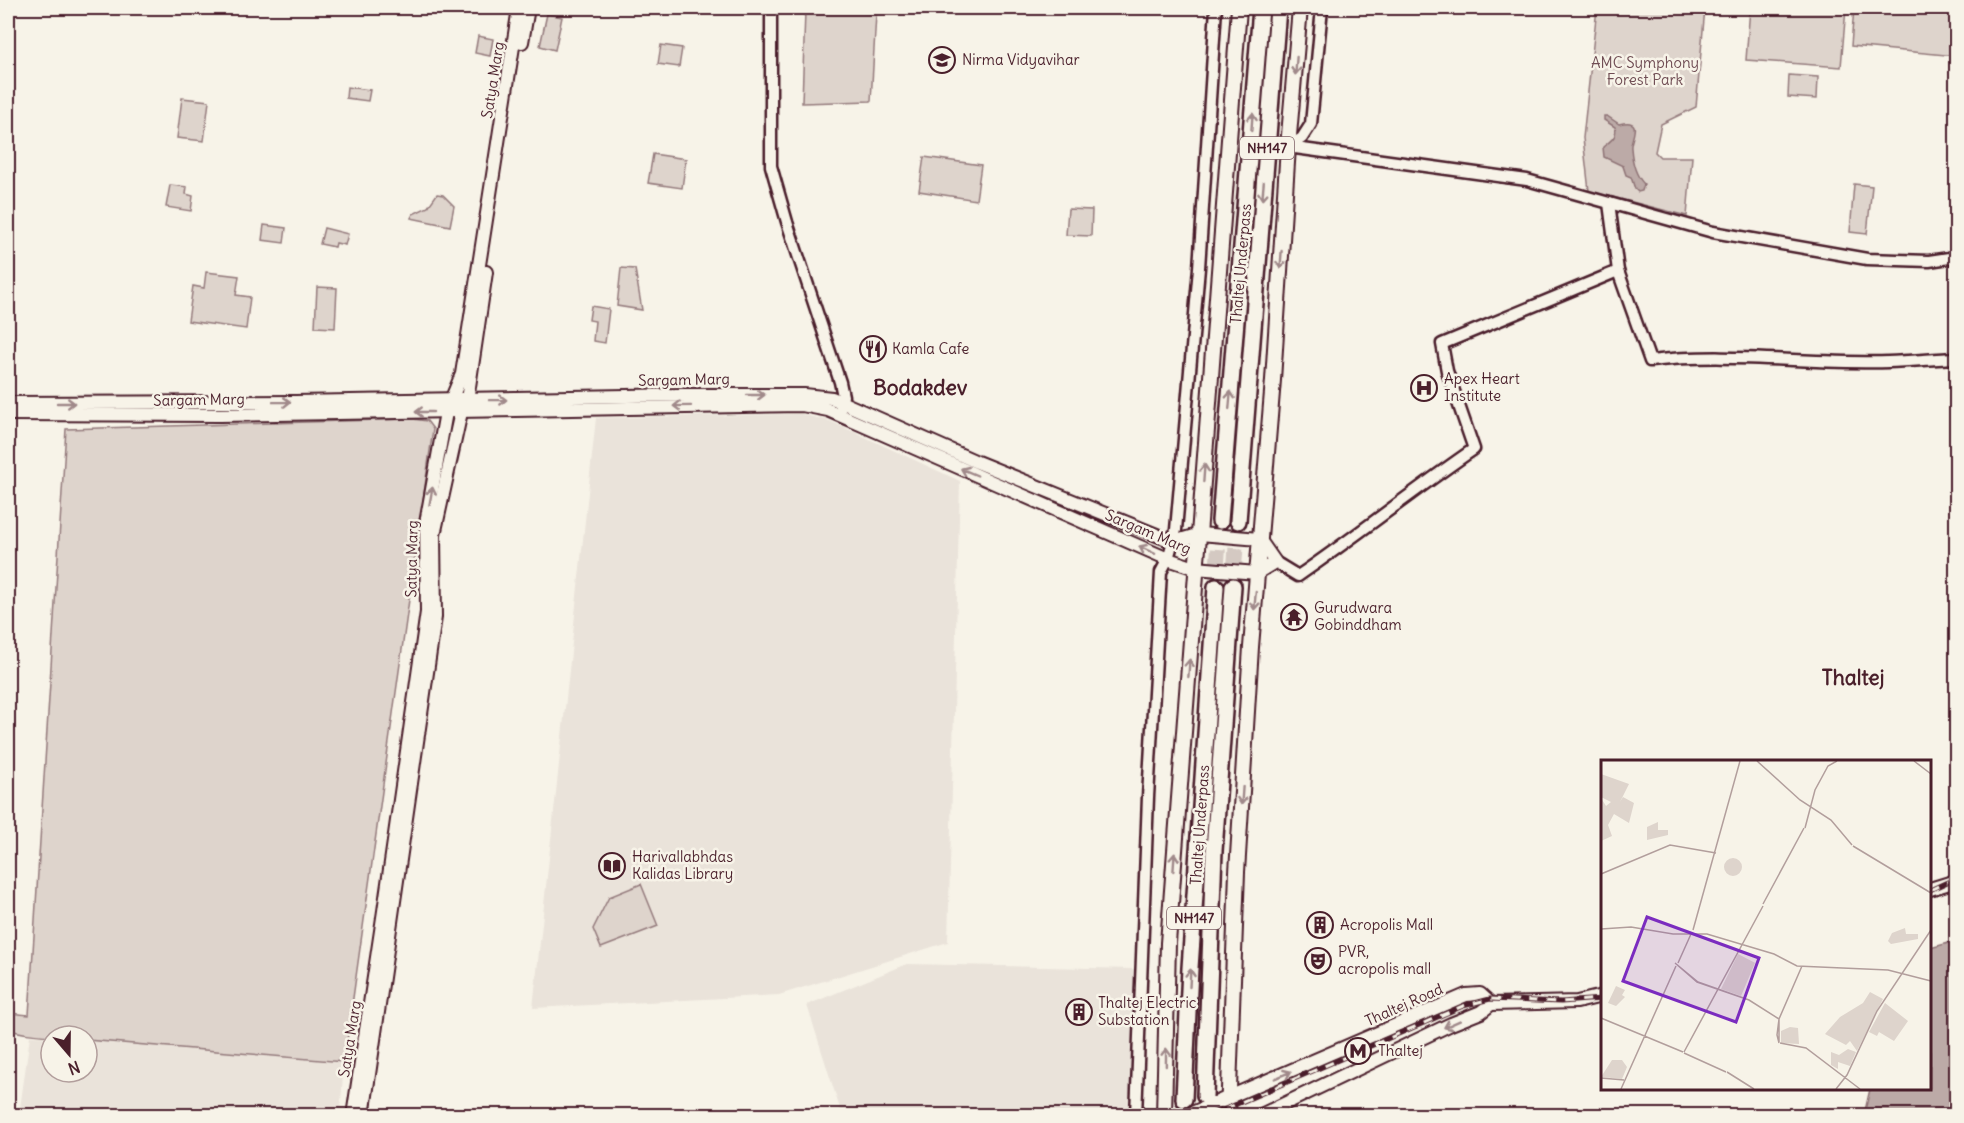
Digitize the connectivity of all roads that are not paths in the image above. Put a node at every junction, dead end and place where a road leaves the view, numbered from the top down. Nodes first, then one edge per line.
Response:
1 (519, 8) edge
2 (528, 8) edge
3 (771, 8) edge
4 (1216, 8) edge
5 (1239, 8) edge
6 (1261, 8) edge
7 (1278, 8) edge
8 (1300, 8) edge
9 (1322, 8) edge
10 (1288, 147) junction
11 (1609, 203) junction
12 (1956, 257) edge
13 (1618, 271) junction
14 (1956, 358) edge
15 (8, 403) edge
16 (449, 406) junction
17 (464, 406) junction
18 (840, 409) junction
19 (8, 414) edge
20 (1220, 521) tunnel mouth
21 (1238, 521) tunnel mouth
22 (1200, 534) junction
23 (1259, 539) junction
24 (1174, 542) junction
25 (1168, 559) junction
26 (1275, 562) junction
27 (1196, 568) junction
28 (1257, 573) junction
29 (1233, 586) tunnel mouth
30 (1216, 587) tunnel mouth
31 (422, 673) junction
32 (1956, 881) edge
33 (1931, 888) edge
34 (1601, 996) edge
35 (1491, 1004) junction
36 (1205, 1096) dead end
37 (1229, 1098) junction
38 (1184, 1099) dead end
39 (353, 1116) edge
40 (363, 1116) edge
41 (1136, 1116) edge
42 (1164, 1116) edge
43 (1185, 1116) edge
44 (1228, 1116) edge
45 (1259, 1116) edge

1 - 16 main road, Satya Marg
2 - 17 main road, Satya Marg
3 - 18 street
4 - 24 street
22 -> 5 main road
20 -> 6 highway, Thaltej Underpass / NH147
7 -> 21 highway, Thaltej Underpass / NH147
8 -> 10 main road
9 - 10 street
10 - 11 street
10 -> 23 main road
11 - 12 street
11 - 13 street
13 - 14 street
13 - 26 street
15 -> 16 main road, Sargam Marg
16 - 17 main road, Sargam Marg
16 -> 19 main road, Sargam Marg
31 -> 16 main road, Satya Marg
17 - 18 main road, Sargam Marg
17 - 31 main road, Satya Marg
18 - 24 main road, Sargam Marg
25 -> 18 main road, Sargam Marg
22 - 23 main road, Sargam Marg
22 - 24 main road, Sargam Marg
22 - 27 main road
23 - 26 main road
23 - 28 main road
24 - 25 street
25 - 27 main road, Sargam Marg
25 - 41 street
26 - 28 main road
27 - 28 main road, Sargam Marg
42 -> 27 main road
28 -> 37 main road
29 - 36 highway, Thaltej Underpass / NH147
38 -> 30 highway, Thaltej Underpass / NH147
31 - 39 main road, Satya Marg
31 - 40 main road, Satya Marg
32 - 33 main road
34 - 35 main road, Thaltej Road
37 -> 35 main road, Thaltej Road
35 -> 45 main road, Thaltej Road
37 - 43 main road, Thaltej Road
37 - 44 main road

